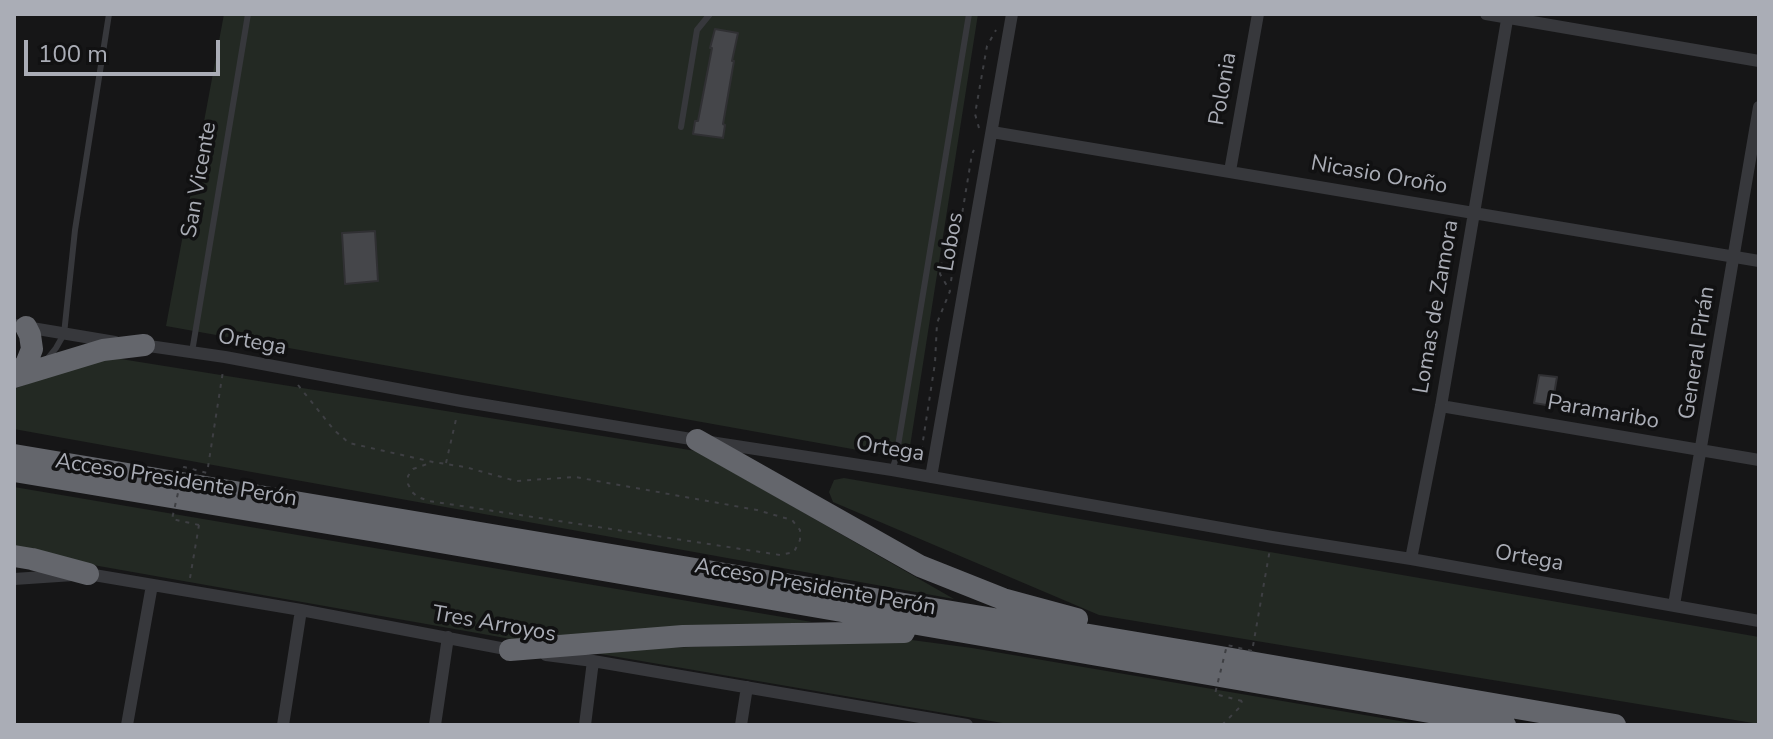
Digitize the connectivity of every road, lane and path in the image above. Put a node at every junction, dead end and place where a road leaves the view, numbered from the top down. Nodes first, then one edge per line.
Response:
1 (109, 14) edge
2 (248, 14) edge
3 (710, 14) edge
4 (969, 14) edge
5 (1012, 14) edge
6 (1258, 14) edge
7 (1486, 14) edge
8 (1508, 16) edge
9 (998, 26) dead end
10 (1759, 61) edge
11 (1759, 107) edge
12 (681, 127) dead end
13 (985, 131) junction
14 (977, 146) dead end
15 (1230, 171) junction
16 (1474, 213) junction
17 (957, 249) junction
18 (1734, 257) junction
19 (1759, 261) edge
20 (950, 291) junction
21 (20, 326) edge
22 (64, 334) junction
23 (144, 345) junction
24 (192, 352) junction
25 (225, 357) junction
26 (286, 369) junction
27 (19, 375) edge
28 (461, 401) junction
29 (1441, 406) junction
30 (697, 440) junction
31 (1702, 450) junction
32 (14, 455) edge
33 (920, 460) dead end
34 (1759, 460) edge
35 (433, 462) junction
36 (445, 464) junction
37 (892, 470) junction
38 (14, 471) edge
39 (931, 477) junction
40 (1272, 537) junction
41 (14, 556) edge
42 (1411, 559) junction
43 (88, 574) junction
44 (14, 579) edge
45 (152, 585) junction
46 (188, 591) junction
47 (1674, 605) junction
48 (301, 610) junction
49 (1759, 621) edge
50 (448, 637) junction
51 (1044, 645) junction
52 (510, 650) junction
53 (1209, 655) junction
54 (593, 661) junction
55 (747, 687) junction
56 (892, 719) edge
57 (127, 725) edge
58 (283, 725) edge
59 (435, 725) edge
60 (585, 725) edge
61 (741, 725) edge
62 (967, 725) edge
63 (1222, 725) edge
64 (1505, 725) edge
65 (1615, 725) edge

1 - 22 lane
2 - 24 lane, San Vicente
3 - 12 lane
4 - 37 lane
5 - 13 street, Lobos
6 - 15 street, Polonia
7 - 8 street
8 - 10 street
8 - 16 street, Lomas de Zamora
9 - 13 path
11 - 18 street, General Pirán
13 - 15 street, Nicasio Oroño
13 - 39 street, Lobos
14 - 17 path
15 - 16 street, Nicasio Oroño
16 - 18 street, Nicasio Oroño
16 - 29 street, Lomas de Zamora
17 - 20 path
17 - 20 path
18 - 19 street, Nicasio Oroño
18 - 31 street, General Pirán
20 - 33 path
21 - 22 street, Ortega
21 - 27 highway
22 - 23 street, Ortega
22 - 27 lane
23 - 24 street, Ortega
23 - 27 highway
24 - 25 street, Ortega
25 - 26 street, Ortega
25 - 46 path, bridge
26 - 28 street, Ortega
26 - 35 path
28 - 30 street, Ortega
28 - 36 path
29 - 31 street, Paramaribo
29 - 42 street, Lomas de Zamora
30 - 37 street, Ortega
30 - 53 highway
31 - 34 street, Paramaribo
31 - 47 street, General Pirán
32 - 53 highway, Acceso Presidente Perón
35 - 36 path
35 - 36 path
37 - 39 street, Ortega
38 - 51 highway, Acceso Presidente Perón
39 - 40 street, Ortega
40 - 42 street, Ortega
40 - 63 path, bridge
41 - 43 highway
42 - 47 street, Ortega
43 - 44 street, Tres Arroyos
43 - 45 street, Tres Arroyos
45 - 46 street, Tres Arroyos
45 - 57 street
46 - 48 street, Tres Arroyos
47 - 49 street, Ortega
48 - 50 street, Tres Arroyos
48 - 58 street
50 - 52 street, Tres Arroyos
50 - 59 street
51 - 52 highway
51 - 64 highway, Acceso Presidente Perón
52 - 54 street, Tres Arroyos
53 - 65 highway, Acceso Presidente Perón
54 - 55 street, Tres Arroyos
54 - 60 street
55 - 56 street, Tres Arroyos
55 - 61 street
56 - 62 street, Tres Arroyos

